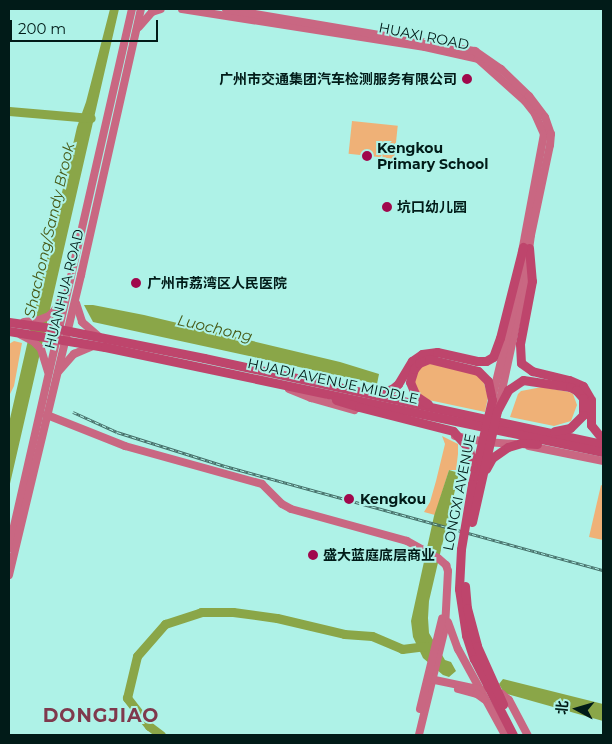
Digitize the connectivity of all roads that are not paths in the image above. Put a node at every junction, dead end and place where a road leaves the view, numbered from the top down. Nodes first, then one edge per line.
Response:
1 (132, 9) edge
2 (141, 9) edge
3 (160, 9) edge
4 (182, 9) edge
5 (226, 9) edge
6 (136, 34) junction
7 (526, 247) junction
8 (64, 300) junction
9 (75, 301) junction
10 (17, 322) edge
11 (513, 325) junction
12 (46, 332) junction
13 (15, 333) edge
14 (62, 334) junction
15 (98, 341) junction
16 (56, 374) junction
17 (46, 375) junction
18 (407, 377) junction
19 (268, 382) junction
20 (285, 387) junction
21 (368, 393) junction
22 (492, 400) junction
23 (439, 410) junction
24 (497, 411) junction
25 (47, 415) junction
26 (545, 432) junction
27 (603, 442) edge
28 (603, 452) edge
29 (603, 456) edge
30 (603, 461) edge
31 (475, 484) junction
32 (9, 548) edge
33 (9, 575) edge
34 (446, 610) junction
35 (431, 676) junction
36 (480, 689) junction
37 (486, 700) junction
38 (512, 705) junction
39 (414, 735) edge
40 (419, 735) edge
41 (505, 735) edge
42 (513, 735) edge
43 (519, 735) edge
44 (528, 735) edge

1 - 8 street, HUANHUA ROAD
2 - 6 street, HUANHUA ROAD
3 - 6 street
4 - 7 street, HUAXI ROAD
5 - 7 street, HUAXI ROAD
6 - 9 street, HUANHUA ROAD
7 - 11 street, LONGXI AVENUE
7 - 18 main road
7 - 27 main road
8 - 10 street
8 - 14 street, HUANHUA ROAD
9 - 14 street, HUANHUA ROAD
9 - 15 street
10 - 12 main road
11 - 22 street, LONGXI AVENUE
11 - 24 street, LONGXI AVENUE
12 - 13 main road
12 - 14 main road, HUADI AVENUE MIDDLE
13 - 17 street
14 - 15 main road, HUADI AVENUE MIDDLE
14 - 16 street, HUANHUA ROAD
14 - 17 street, HUANHUA ROAD
15 - 16 street
15 - 19 main road, HUADI AVENUE MIDDLE
15 - 21 main road, HUADI AVENUE MIDDLE
16 - 25 street, HUANHUA ROAD
17 - 32 street
18 - 21 main road
18 - 22 main road
18 - 23 main road
19 - 20 main road
19 - 28 main road, HUADI AVENUE MIDDLE
20 - 30 street
20 - 31 main road, bridge
21 - 23 main road, HUADI AVENUE MIDDLE
22 - 31 main road, LONGXI AVENUE, bridge
23 - 26 main road, HUADI AVENUE MIDDLE
24 - 26 main road
24 - 31 main road, LONGXI AVENUE, bridge
25 - 33 street, HUANHUA ROAD
25 - 34 street
26 - 27 main road, HUADI AVENUE MIDDLE
29 - 31 main road, bridge
31 - 42 main road, LONGXI AVENUE, bridge
31 - 43 main road, LONGXI AVENUE, bridge
34 - 35 street
34 - 36 street
35 - 36 street
35 - 37 street
35 - 39 street
35 - 40 street
36 - 37 street
36 - 38 street
37 - 38 street
37 - 41 street
38 - 44 street

